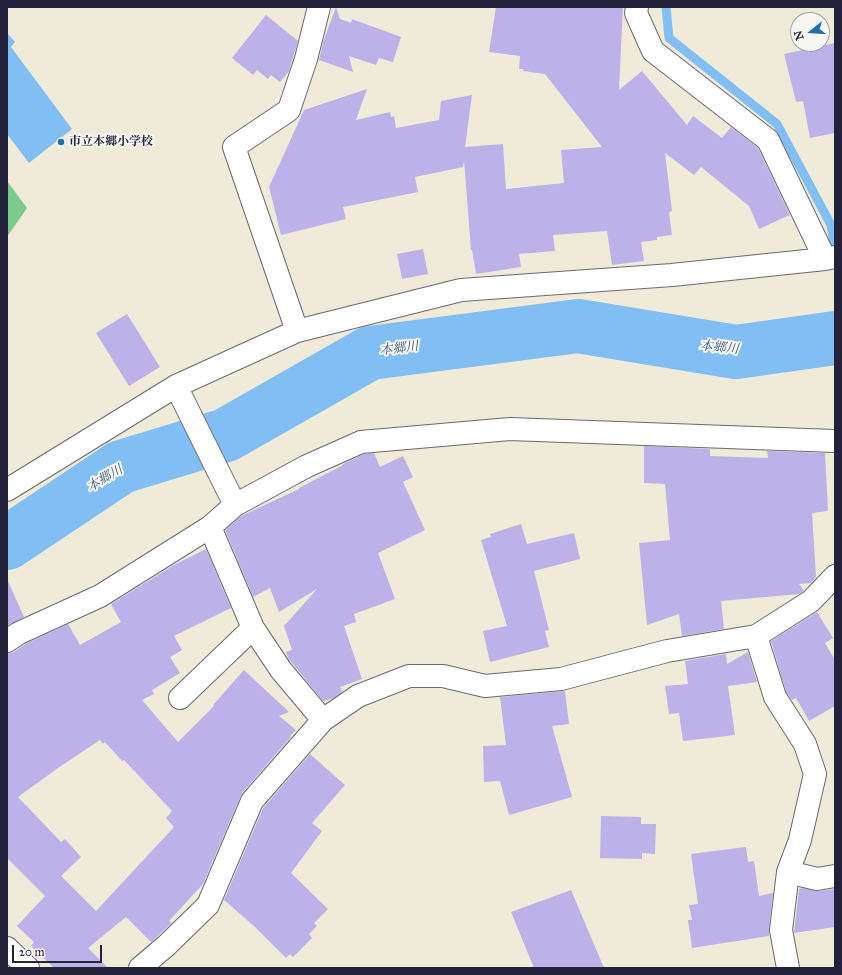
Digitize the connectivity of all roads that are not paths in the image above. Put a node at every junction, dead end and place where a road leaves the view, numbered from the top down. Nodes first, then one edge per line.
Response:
1 (319, 7) edge
2 (637, 7) edge
3 (830, 258) edge
4 (297, 331) junction
5 (176, 386) junction
6 (835, 441) edge
7 (7, 490) edge
8 (232, 498) junction
9 (210, 527) junction
10 (835, 576) edge
11 (253, 628) junction
12 (756, 636) junction
13 (7, 641) edge
14 (180, 698) dead end
15 (323, 720) junction
16 (788, 872) junction
17 (835, 876) edge
18 (7, 948) edge
19 (28, 968) edge
20 (140, 968) edge
21 (788, 968) edge

1 - 4 street
2 - 3 street
3 - 4 street
4 - 5 street
5 - 7 street
5 - 8 street
6 - 8 street
8 - 9 street
9 - 11 street
9 - 13 street
10 - 12 street
11 - 14 street
11 - 15 street
12 - 15 street
12 - 16 street
15 - 20 street
16 - 17 street
16 - 21 street
18 - 19 street

